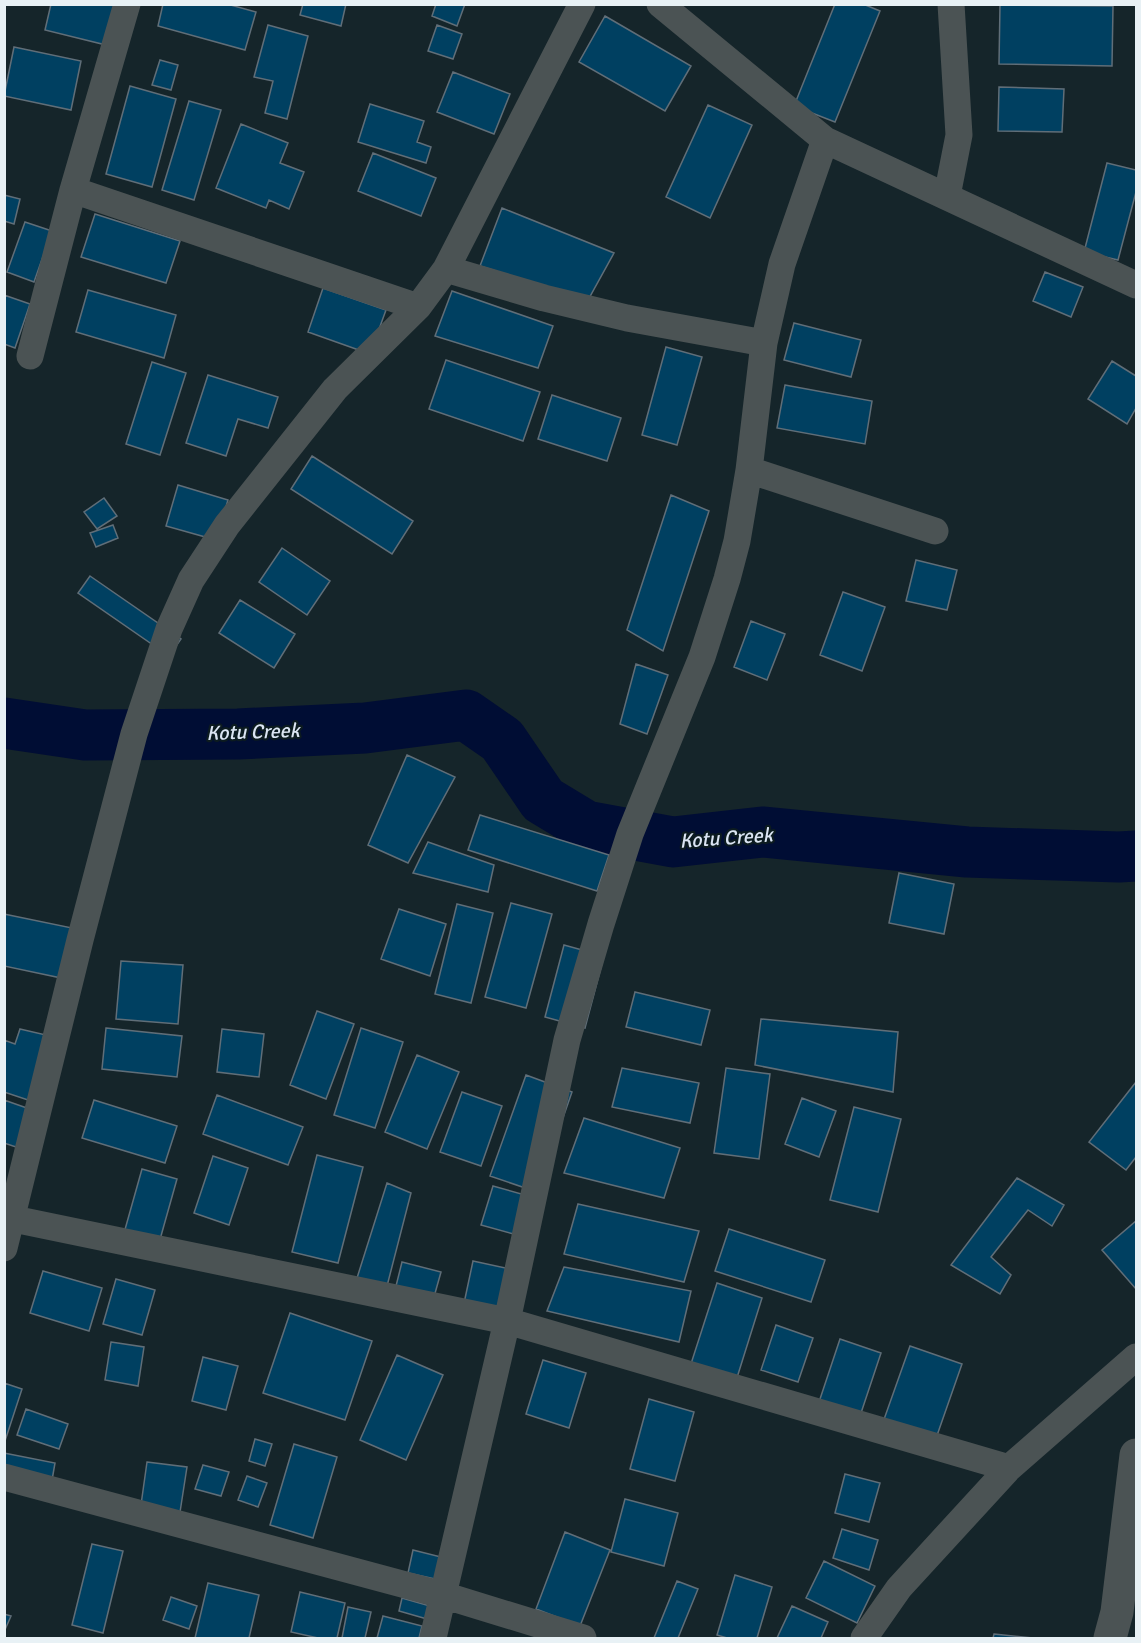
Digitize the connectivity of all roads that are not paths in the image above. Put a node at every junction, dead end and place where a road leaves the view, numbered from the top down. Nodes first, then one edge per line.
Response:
1 (127, 4) edge
2 (582, 4) edge
3 (660, 4) edge
4 (951, 4) edge
5 (689, 13) edge
6 (825, 140) junction
7 (72, 190) junction
8 (947, 196) junction
9 (446, 269) junction
10 (1137, 285) edge
11 (418, 307) junction
12 (764, 343) junction
13 (30, 356) dead end
14 (749, 470) junction
15 (935, 531) dead end
16 (9, 1218) edge
17 (4, 1248) edge
18 (507, 1321) junction
19 (1137, 1357) edge
20 (1137, 1455) edge
21 (1009, 1468) junction
22 (4, 1476) edge
23 (442, 1595) junction
24 (1121, 1622) edge
25 (433, 1638) edge
26 (583, 1638) edge
27 (864, 1638) edge

1 - 7 street
2 - 9 street
3 - 5 street
4 - 8 street
5 - 6 street
6 - 8 street
6 - 12 street
7 - 11 street
7 - 13 street
8 - 10 street
9 - 11 street
9 - 12 street
11 - 16 street
12 - 14 street
14 - 15 street
14 - 18 street
16 - 17 street
16 - 18 street
18 - 21 street
18 - 23 street
19 - 21 street
20 - 24 street
21 - 27 street
22 - 23 street
23 - 25 street
23 - 26 street

